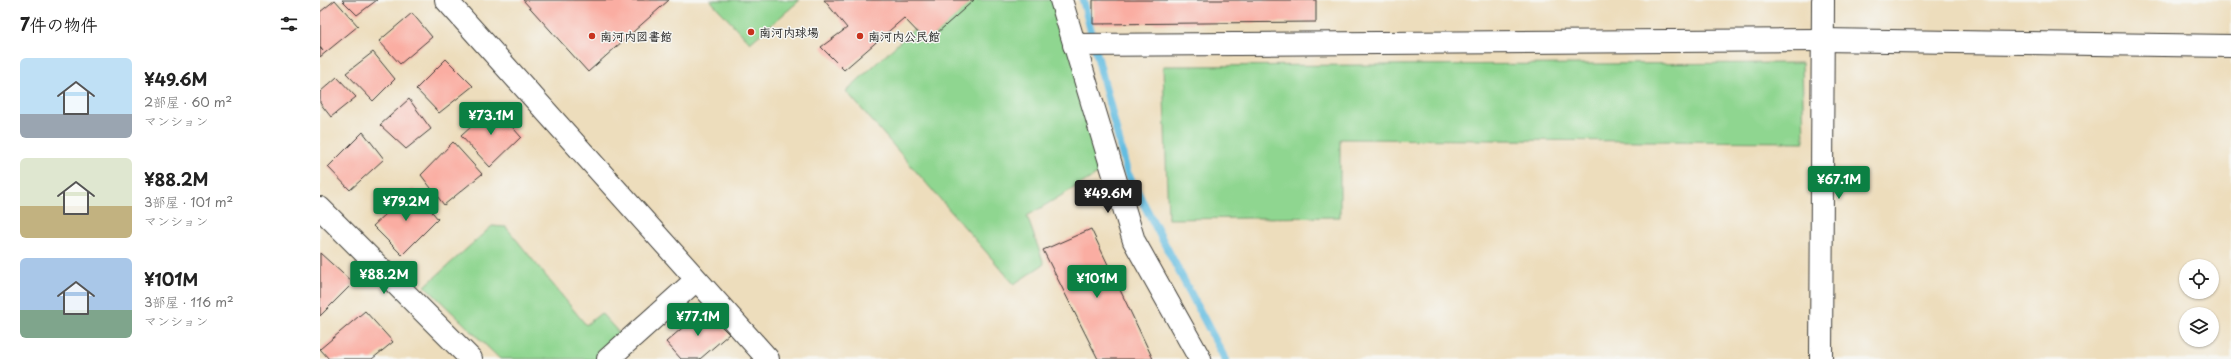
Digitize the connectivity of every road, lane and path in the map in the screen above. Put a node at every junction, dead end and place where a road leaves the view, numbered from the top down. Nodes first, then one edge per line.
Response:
1 (446, 0) edge
2 (1062, 0) edge
3 (1823, 0) edge
4 (1822, 40) junction
5 (1074, 45) junction
6 (2231, 46) edge
7 (320, 208) edge
8 (696, 280) junction
9 (472, 359) edge
10 (608, 359) edge
11 (768, 359) edge
12 (1200, 359) edge
13 (1821, 359) edge

1 - 8 street
2 - 5 street
3 - 4 street
4 - 5 street
4 - 6 street
4 - 13 street
5 - 12 street
7 - 9 street
8 - 10 street
8 - 11 street

